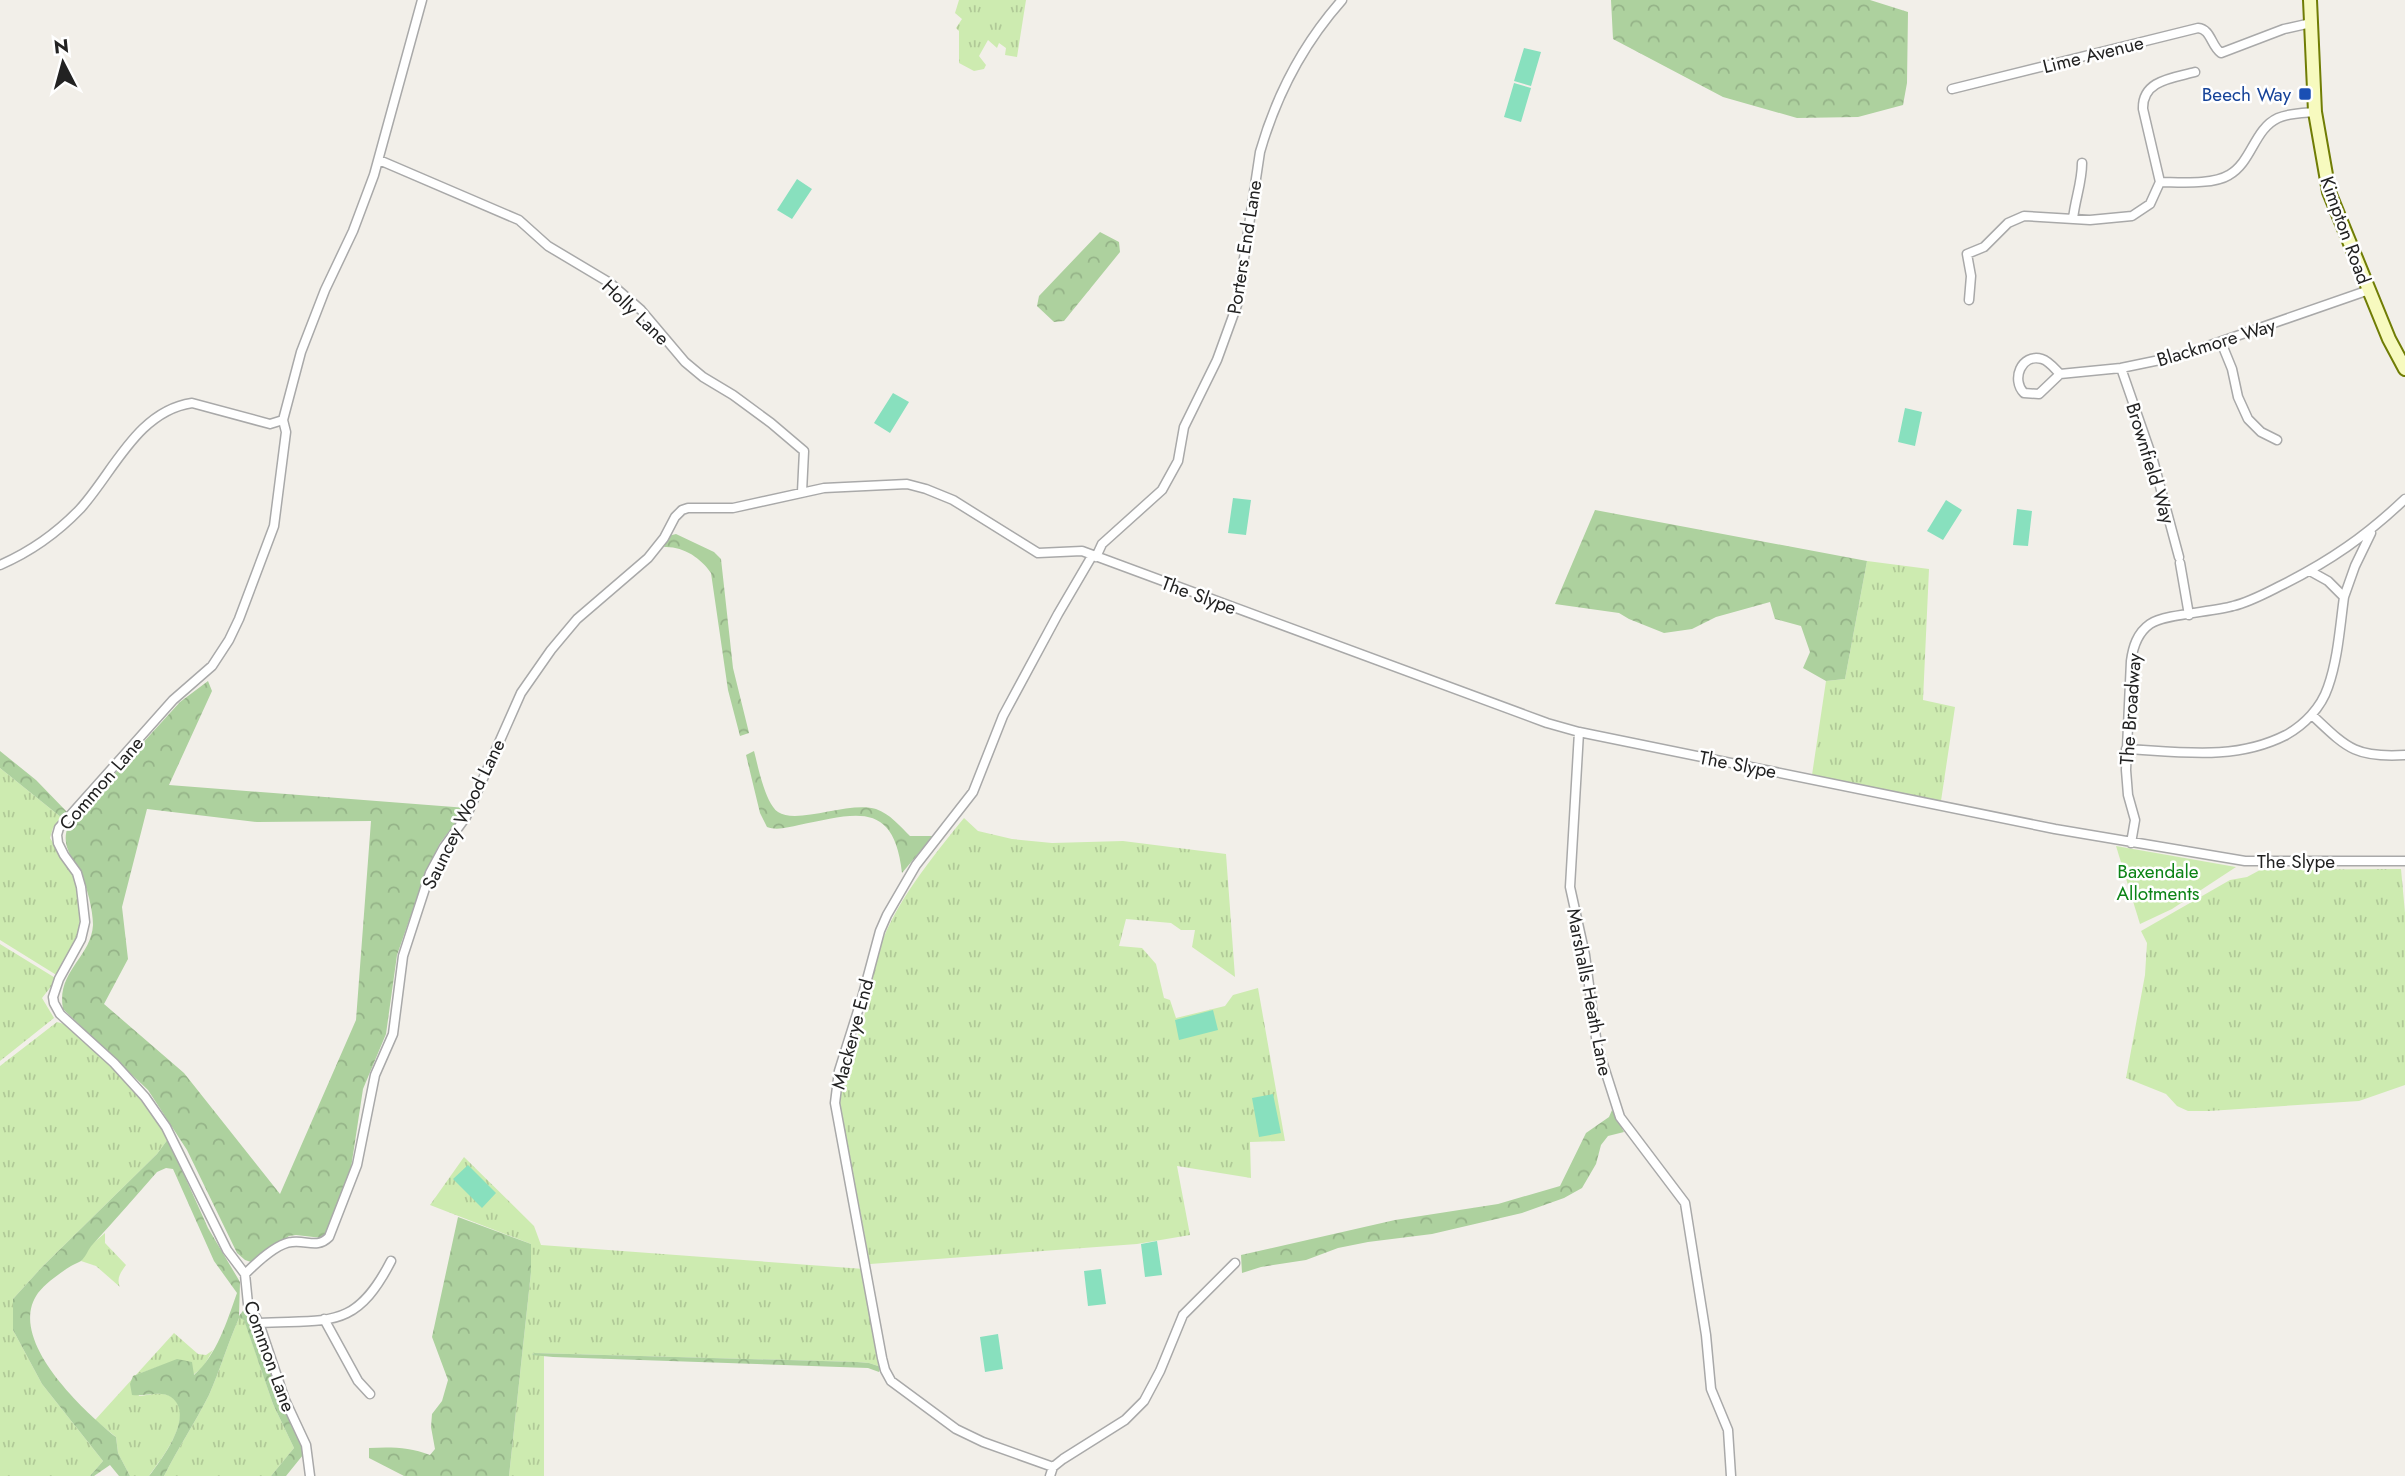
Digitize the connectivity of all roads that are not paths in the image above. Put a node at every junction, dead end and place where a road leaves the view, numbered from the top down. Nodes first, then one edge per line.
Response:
1 (422, 0) edge
2 (1342, 0) edge
3 (2310, 0) edge
4 (2311, 23) junction
5 (2195, 72) dead end
6 (1952, 89) dead end
7 (2315, 112) junction
8 (379, 160) junction
9 (2082, 163) dead end
10 (2160, 182) junction
11 (2073, 219) junction
12 (2369, 290) junction
13 (1969, 300) dead end
14 (2221, 342) junction
15 (2122, 368) junction
16 (2405, 369) edge
17 (2060, 374) junction
18 (283, 420) junction
19 (2277, 440) dead end
20 (802, 492) junction
21 (2405, 499) edge
22 (2373, 529) junction
23 (1102, 544) junction
24 (1079, 550) junction
25 (1094, 556) junction
26 (0, 565) edge
27 (2310, 571) junction
28 (2344, 597) junction
29 (2189, 615) junction
30 (2312, 715) junction
31 (1579, 732) junction
32 (2126, 749) junction
33 (2405, 755) edge
34 (2131, 843) junction
35 (2405, 861) edge
36 (391, 1261) dead end
37 (1235, 1263) dead end
38 (245, 1274) junction
39 (324, 1319) junction
40 (259, 1323) junction
41 (370, 1394) dead end
42 (1051, 1472) edge
43 (310, 1476) edge
44 (1731, 1476) edge

1 - 8 street
2 - 23 street, Porters End Lane
3 - 4 street, Kimpton Road
4 - 6 street, Lime Avenue
4 - 7 street, Kimpton Road
5 - 10 street
7 - 10 street
7 - 12 street, Kimpton Road
8 - 18 street
8 - 20 street, Holly Lane
9 - 11 street
10 - 11 street
11 - 13 street
12 - 14 street, Blackmore Way
12 - 16 street, Kimpton Road
14 - 15 street, Blackmore Way
14 - 19 street
15 - 17 street, Blackmore Way
15 - 29 street, Brownfield Way
17 - 17 street
18 - 26 street
18 - 38 street, Common Lane
20 - 24 street, Sauncey Wood Lane
20 - 38 street, Sauncey Wood Lane
21 - 22 street, The Broadway
22 - 27 street, The Broadway
22 - 28 street, The Broadway
23 - 24 street, Sauncey Wood Lane
23 - 25 street, Porters End Lane
24 - 25 street, Sauncey Wood Lane
25 - 31 street, The Slype
25 - 42 street, Mackerye End
27 - 28 street
27 - 29 street, The Broadway
28 - 30 street, The Broadway
29 - 32 street, The Broadway
30 - 32 street
30 - 33 street
31 - 34 street, The Slype
31 - 44 street, Marshalls Heath Lane
32 - 34 street, The Broadway
34 - 35 street, The Slype
36 - 39 street
37 - 42 street, Mackerye End
38 - 40 street, Common Lane
39 - 40 street
39 - 41 street
40 - 43 street, Common Lane

